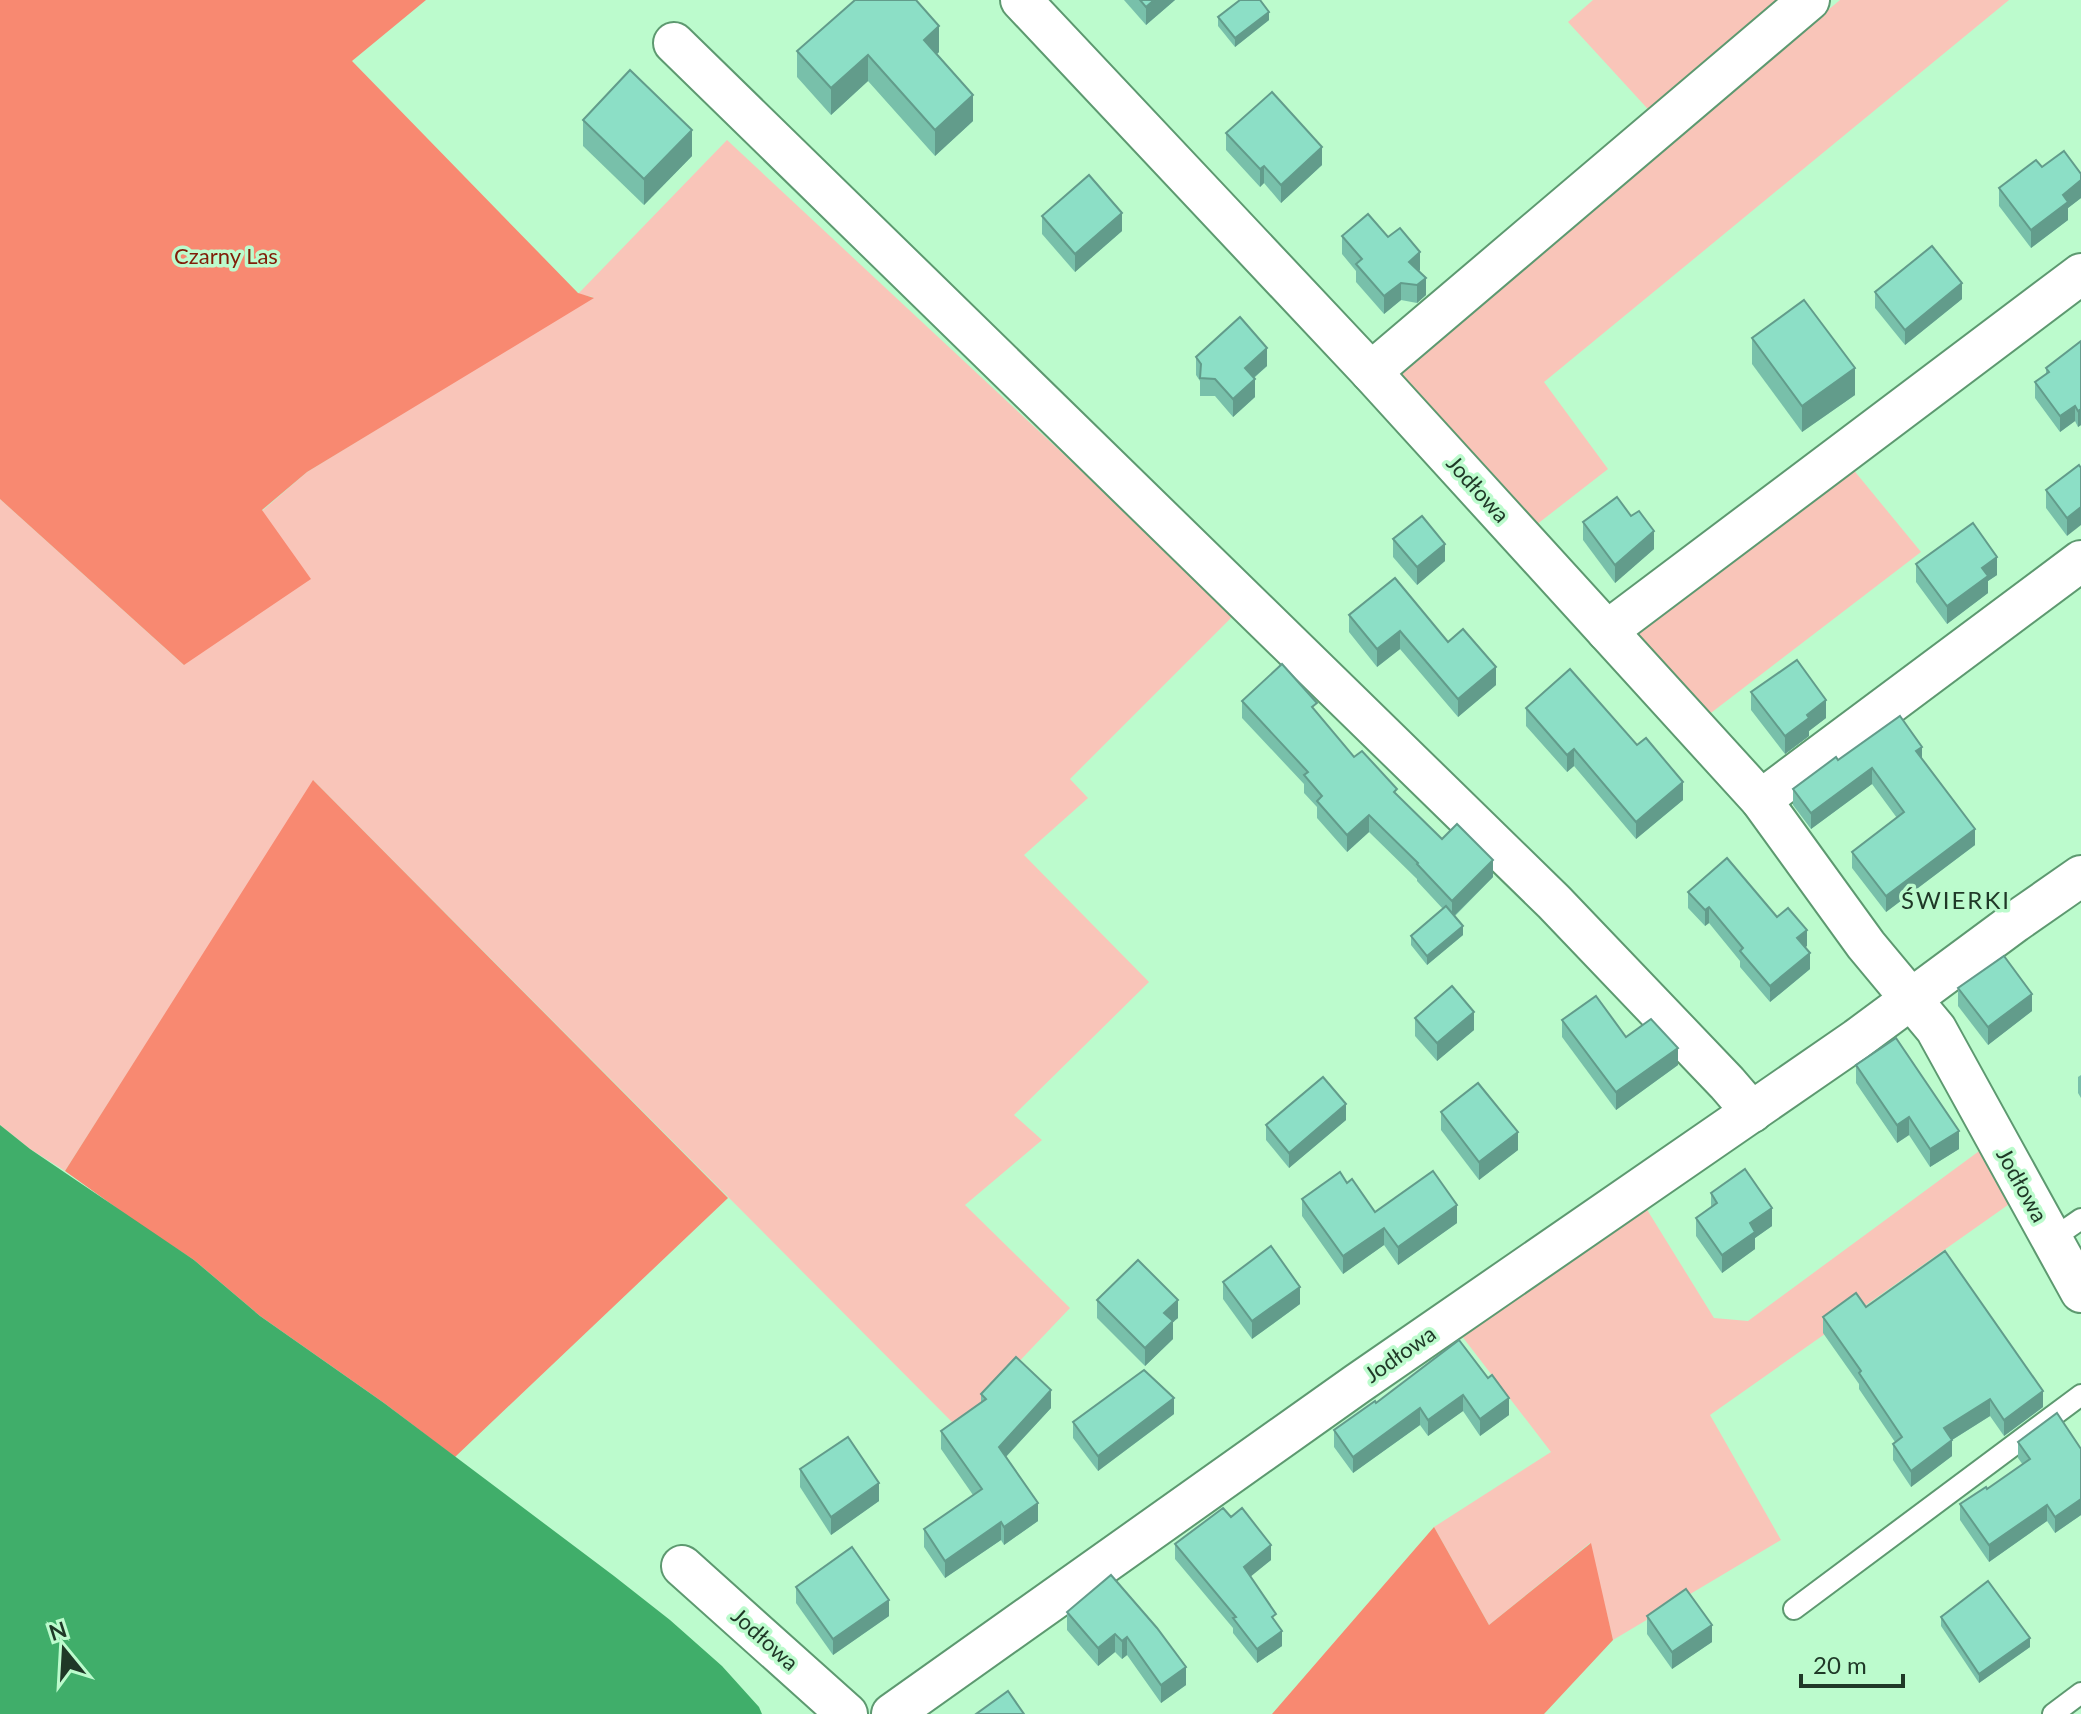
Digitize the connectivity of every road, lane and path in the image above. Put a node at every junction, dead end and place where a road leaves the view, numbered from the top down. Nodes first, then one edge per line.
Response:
1 (1021, 0) edge
2 (1809, 0) edge
3 (674, 43) dead end
4 (2081, 274) edge
5 (1371, 372) junction
6 (2081, 561) edge
7 (1607, 631) junction
8 (1761, 800) junction
9 (2081, 876) edge
10 (1911, 999) junction
11 (1752, 1112) junction
12 (2066, 1229) edge
13 (2081, 1292) edge
14 (2081, 1395) edge
15 (682, 1566) dead end
16 (1794, 1609) dead end
17 (2081, 1693) edge
18 (847, 1714) edge
19 (892, 1714) edge
20 (2053, 1714) edge

1 - 5 street, Jodłowa
2 - 5 street
3 - 11 street
4 - 7 street
5 - 7 street, Jodłowa
6 - 8 street
7 - 8 street, Jodłowa
8 - 10 street, Jodłowa
9 - 10 street, Jodłowa
10 - 11 street, Jodłowa
10 - 12 street, Jodłowa
11 - 19 street, Jodłowa
12 - 13 street, Jodłowa
14 - 16 lane
15 - 18 street, Jodłowa
17 - 20 lane

